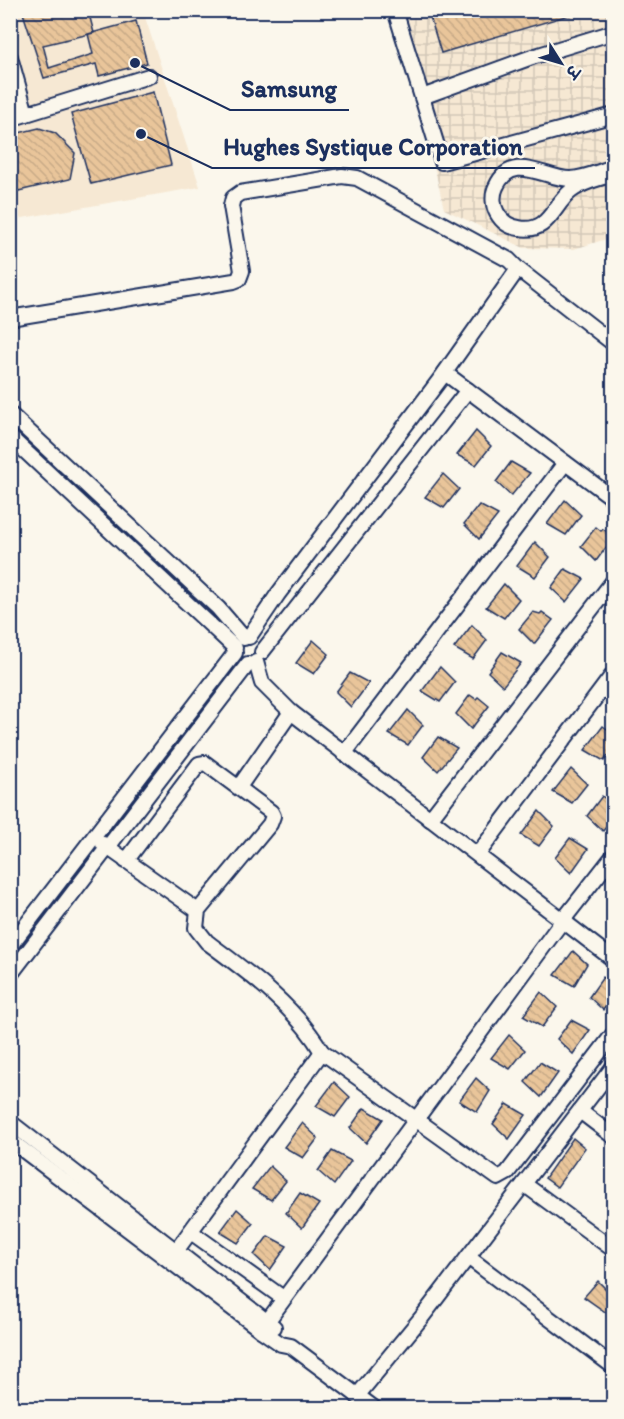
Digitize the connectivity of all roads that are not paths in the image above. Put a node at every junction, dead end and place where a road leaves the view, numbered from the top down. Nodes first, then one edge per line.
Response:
1 (395, 10) edge
2 (614, 32) edge
3 (10, 57) edge
4 (149, 76) dead end
5 (422, 97) junction
6 (26, 114) junction
7 (614, 115) edge
8 (10, 119) edge
9 (614, 167) edge
10 (614, 174) edge
11 (518, 269) junction
12 (10, 318) edge
13 (614, 344) edge
14 (445, 373) junction
15 (468, 390) junction
16 (10, 414) edge
17 (10, 437) edge
18 (565, 463) junction
19 (614, 499) edge
20 (614, 580) edge
21 (241, 644) junction
22 (255, 659) junction
23 (614, 673) edge
24 (291, 712) junction
25 (344, 754) junction
26 (239, 787) junction
27 (430, 819) junction
28 (94, 837) junction
29 (108, 848) junction
30 (478, 854) junction
31 (614, 855) edge
32 (126, 861) junction
33 (198, 911) junction
34 (563, 920) junction
35 (12, 940) edge
36 (614, 960) edge
37 (10, 975) edge
38 (614, 1033) edge
39 (322, 1052) junction
40 (614, 1066) edge
41 (580, 1111) junction
42 (417, 1120) junction
43 (10, 1122) edge
44 (614, 1137) edge
45 (10, 1140) edge
46 (524, 1184) junction
47 (191, 1232) junction
48 (614, 1250) edge
49 (176, 1251) junction
50 (468, 1257) junction
51 (283, 1298) junction
52 (264, 1326) junction
53 (614, 1367) edge
54 (357, 1396) junction
55 (10, 1407) edge
56 (17, 1408) edge
57 (374, 1408) edge

1 - 5 street
2 - 5 street
3 - 6 street
4 - 6 street
5 - 7 street
6 - 8 street
9 - 10 street
11 - 12 street
11 - 13 street
11 - 14 street
14 - 15 street
14 - 21 street
15 - 18 street
15 - 22 street
16 - 21 street
17 - 21 street
18 - 19 street
18 - 25 street
20 - 27 street
21 - 22 street
21 - 22 street
21 - 28 street
22 - 24 street
22 - 29 street
23 - 30 street
24 - 25 street
24 - 26 street
25 - 27 street
26 - 32 street
26 - 33 street
27 - 30 street
28 - 29 street
28 - 35 street
29 - 32 street
29 - 37 street
30 - 34 street
31 - 34 street
32 - 33 street
33 - 39 street
34 - 36 street
34 - 42 street
38 - 42 street
39 - 42 street
39 - 47 street
40 - 41 street
41 - 44 street
41 - 46 street
42 - 51 street
43 - 49 street
45 - 52 street
46 - 48 street
46 - 50 street
47 - 49 street
47 - 51 street
49 - 52 street
50 - 53 street
50 - 54 street
51 - 52 street
52 - 54 street
54 - 57 street
55 - 56 street

